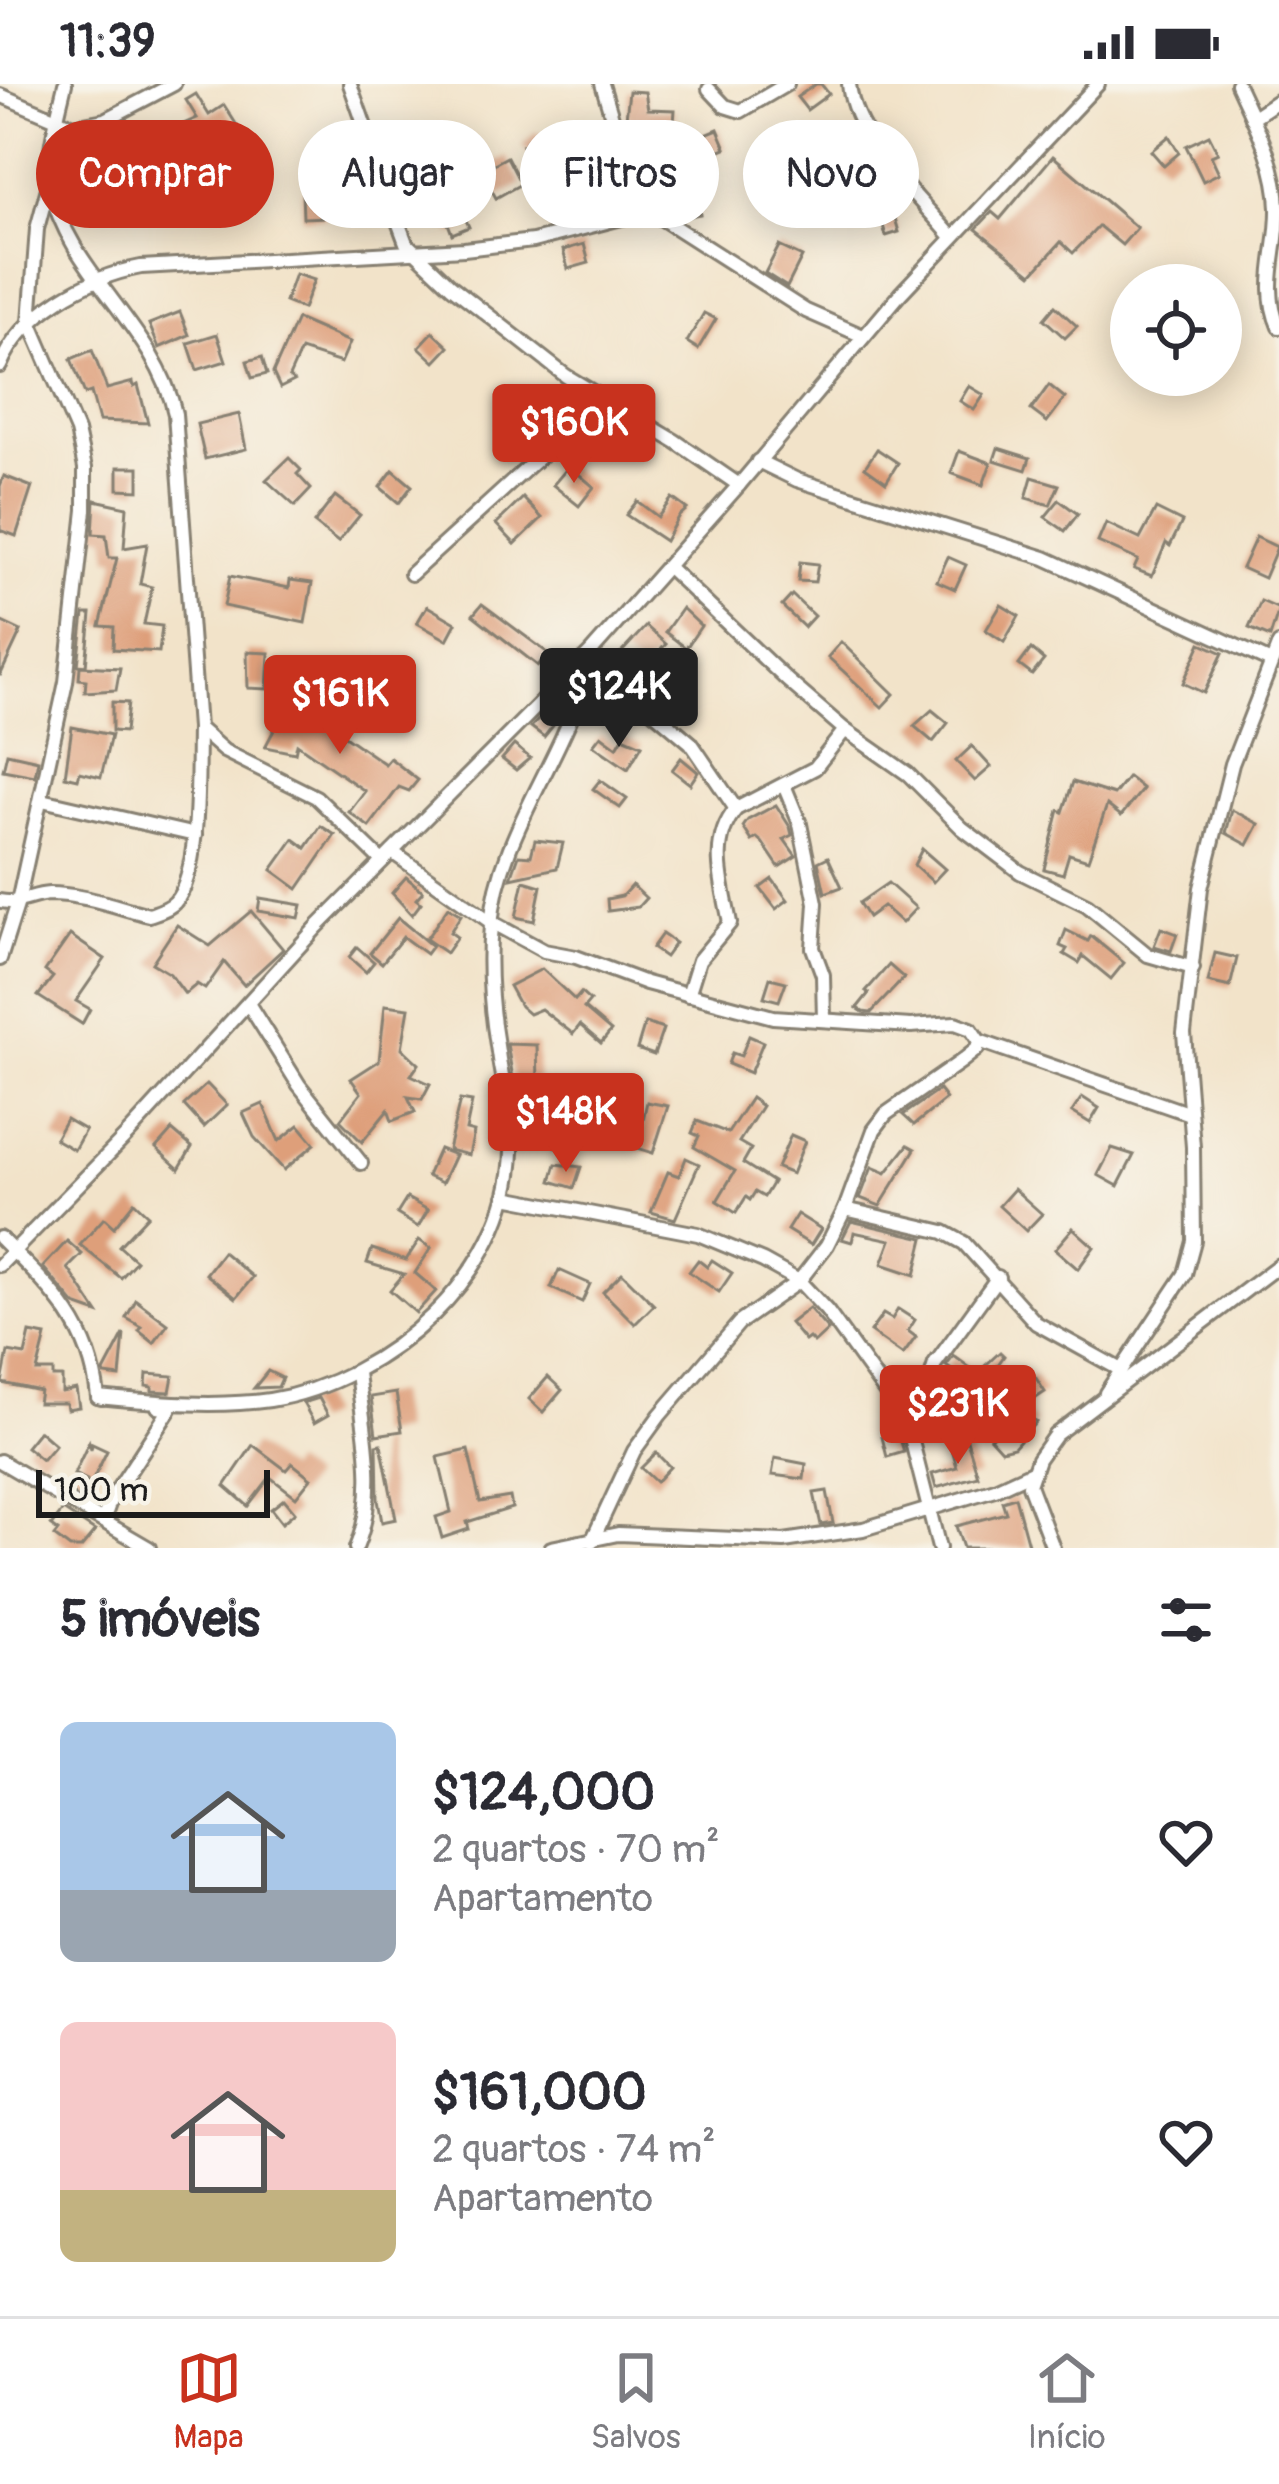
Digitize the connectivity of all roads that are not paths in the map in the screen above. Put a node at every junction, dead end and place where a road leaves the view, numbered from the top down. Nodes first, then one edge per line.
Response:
1 (65, 84) edge
2 (174, 84) edge
3 (350, 84) edge
4 (602, 84) edge
5 (787, 84) edge
6 (849, 84) edge
7 (1098, 84) edge
8 (1237, 84) edge
9 (709, 89) dead end
10 (0, 95) edge
11 (1279, 100) edge
12 (57, 118) junction
13 (1252, 118) junction
14 (613, 120) edge
15 (38, 228) edge
16 (68, 228) edge
17 (583, 228) edge
18 (675, 228) edge
19 (952, 237) junction
20 (417, 253) junction
21 (98, 278) junction
22 (31, 322) junction
23 (1279, 327) edge
24 (863, 336) junction
25 (2, 356) edge
26 (604, 398) junction
27 (758, 461) junction
28 (739, 485) junction
29 (668, 568) junction
30 (411, 574) dead end
31 (1279, 644) edge
32 (591, 655) junction
33 (1271, 662) junction
34 (198, 728) junction
35 (845, 730) junction
36 (784, 785) junction
37 (42, 800) junction
38 (736, 809) junction
39 (194, 835) junction
40 (387, 856) junction
41 (0, 901) edge
42 (18, 902) junction
43 (490, 922) junction
44 (0, 959) edge
45 (1193, 968) junction
46 (688, 994) junction
47 (249, 1005) junction
48 (824, 1020) junction
49 (979, 1041) junction
50 (1190, 1114) junction
51 (361, 1163) dead end
52 (505, 1197) junction
53 (845, 1209) junction
54 (0, 1238) edge
55 (13, 1251) junction
56 (0, 1265) edge
57 (1279, 1265) edge
58 (998, 1277) junction
59 (799, 1281) junction
60 (1120, 1370) junction
61 (357, 1373) junction
62 (1106, 1393) junction
63 (98, 1397) junction
64 (913, 1435) junction
65 (0, 1462) edge
66 (1032, 1472) junction
67 (928, 1510) junction
68 (103, 1521) junction
69 (592, 1541) junction
70 (817, 1542) edge
71 (149, 1548) edge
72 (356, 1548) edge
73 (551, 1548) edge
74 (939, 1548) edge
75 (1053, 1548) edge

1 - 12 street
2 - 12 street
3 - 20 street
4 - 14 street
5 - 9 street
6 - 19 street
7 - 19 street
8 - 13 street
10 - 12 street
11 - 13 street
13 - 23 street
15 - 22 street
16 - 21 street
17 - 20 street
18 - 24 street
19 - 24 street
20 - 21 street
20 - 26 street
21 - 22 street
21 - 34 street
22 - 25 street
22 - 37 street
24 - 27 street
26 - 28 street
26 - 30 street
27 - 28 street
27 - 33 street
28 - 29 street
29 - 32 street
29 - 35 street
31 - 33 street
32 - 38 street
32 - 40 street
32 - 43 street
33 - 45 street
34 - 39 street
34 - 40 street
35 - 36 street
35 - 45 street
36 - 38 street
36 - 48 street
37 - 39 street
37 - 42 street
38 - 46 street
39 - 42 street
40 - 43 street
40 - 47 street
41 - 42 street
42 - 44 street
43 - 46 street
43 - 52 street
45 - 50 street
46 - 48 street
47 - 51 street
47 - 55 street
48 - 49 street
49 - 50 street
49 - 53 street
50 - 60 street
52 - 59 street
52 - 61 street
53 - 58 street
53 - 59 street
54 - 55 street
55 - 56 street
55 - 63 street
57 - 62 street
58 - 60 street
58 - 64 street
59 - 64 street
59 - 69 street
60 - 62 street
61 - 63 street
61 - 72 street
62 - 66 street
63 - 68 street
64 - 67 street
65 - 68 street
66 - 67 street
66 - 75 street
67 - 70 street
67 - 74 street
68 - 71 street
69 - 70 street
69 - 73 street

